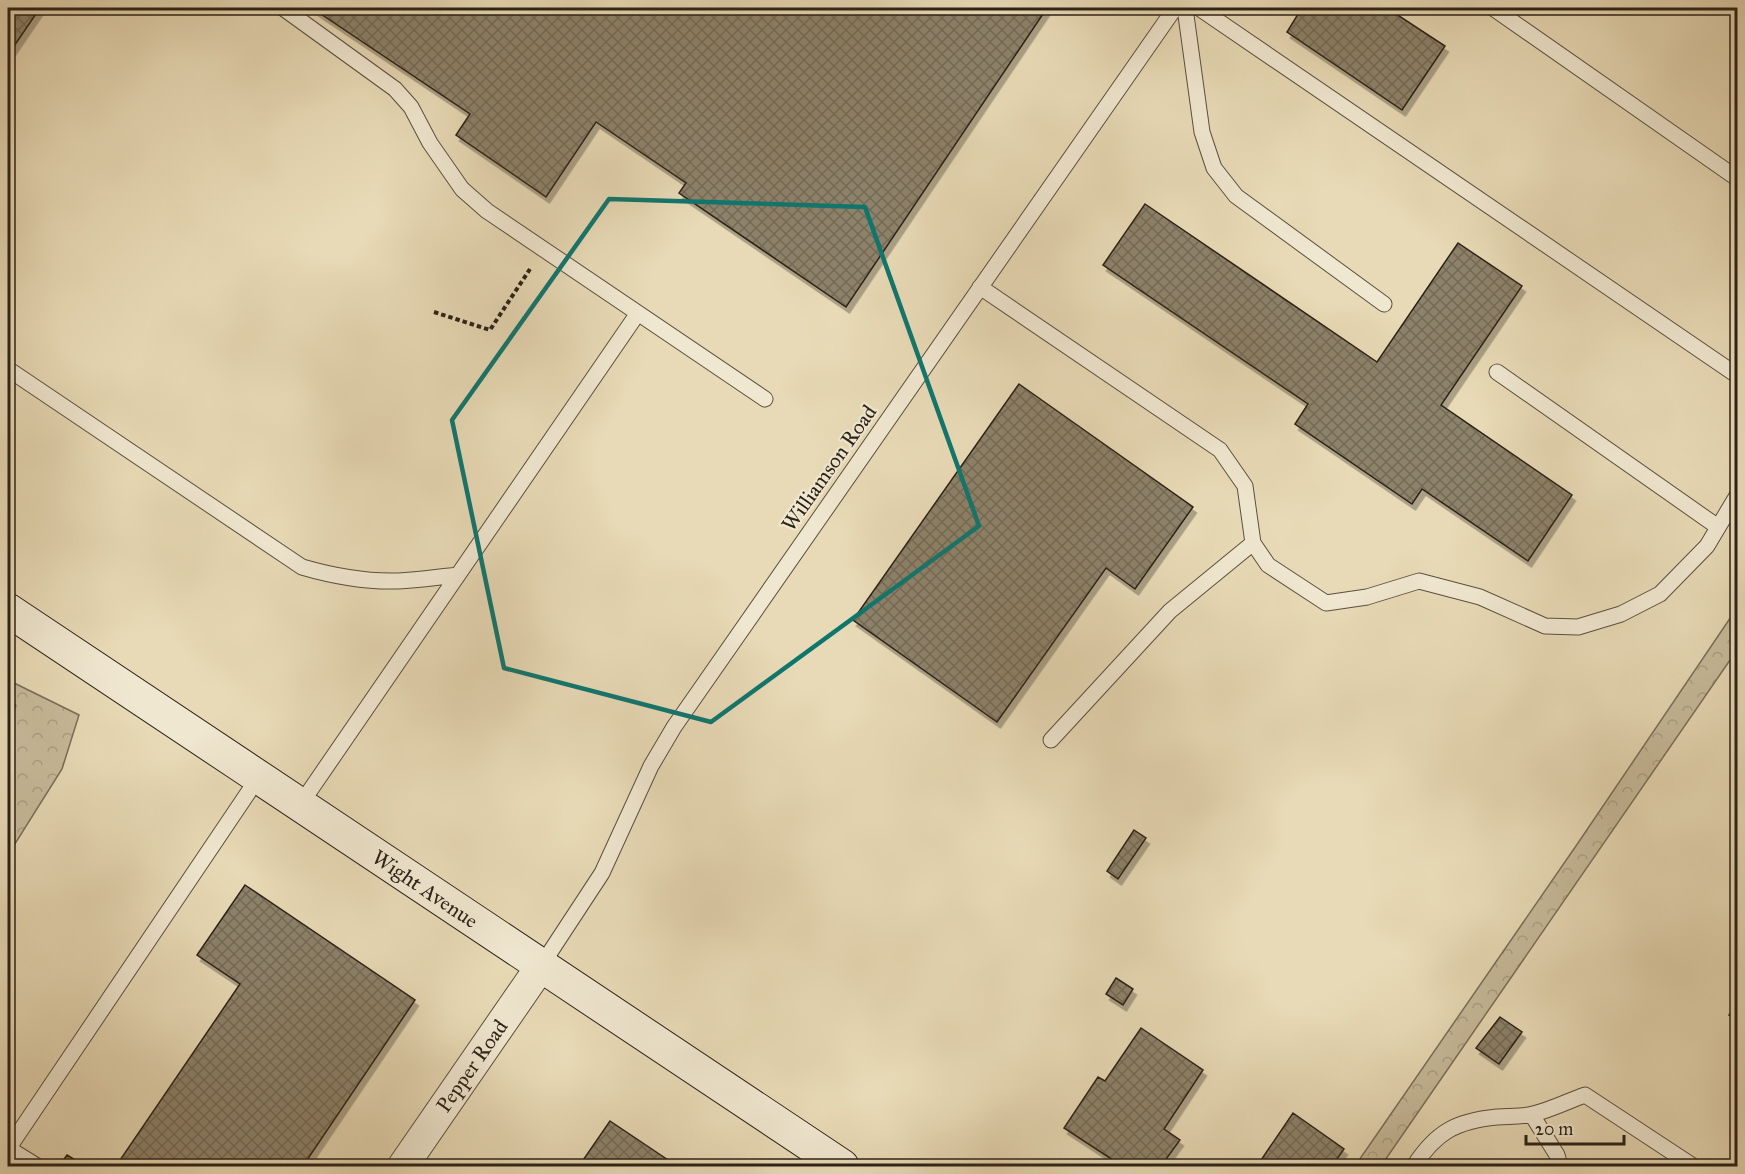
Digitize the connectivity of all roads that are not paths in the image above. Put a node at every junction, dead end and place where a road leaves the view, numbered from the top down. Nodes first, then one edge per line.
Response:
1 (283, 8) edge
2 (1175, 8) edge
3 (1185, 8) edge
4 (1199, 8) edge
5 (1493, 8) edge
6 (1737, 179) edge
7 (980, 287) junction
8 (1384, 304) dead end
9 (638, 313) junction
10 (8, 369) edge
11 (1497, 372) dead end
12 (1737, 376) edge
13 (765, 399) dead end
14 (1737, 494) edge
15 (1718, 527) junction
16 (1253, 543) junction
17 (458, 575) junction
18 (8, 610) edge
19 (1051, 740) dead end
20 (258, 778) junction
21 (300, 805) junction
22 (541, 966) junction
23 (1532, 1114) junction
24 (8, 1148) edge
25 (37, 1167) edge
26 (403, 1167) edge
27 (842, 1167) edge
28 (1414, 1167) edge
29 (1560, 1167) edge
30 (1693, 1167) edge

1 - 9 lane
2 - 7 lane, Williamson Road
3 - 8 lane
4 - 12 lane
5 - 6 lane
7 - 16 lane
7 - 22 lane, Williamson Road
9 - 13 lane
9 - 17 lane
10 - 17 lane
11 - 15 lane
14 - 15 lane
15 - 16 lane
16 - 19 lane
17 - 21 lane
18 - 20 street, Wight Avenue
20 - 21 street, Wight Avenue
20 - 24 lane
21 - 22 street, Wight Avenue
22 - 26 street, Pepper Road
22 - 27 street, Wight Avenue
23 - 28 lane
23 - 29 lane
23 - 30 lane
24 - 25 lane

